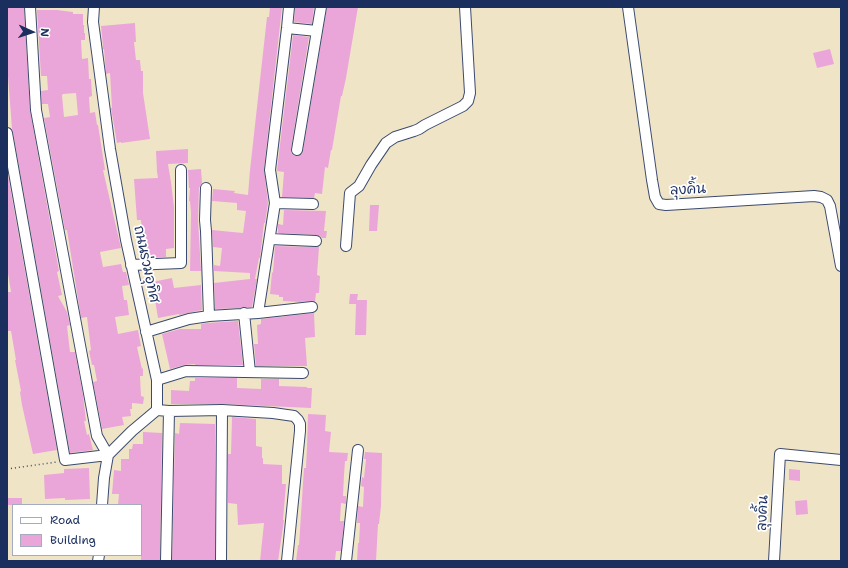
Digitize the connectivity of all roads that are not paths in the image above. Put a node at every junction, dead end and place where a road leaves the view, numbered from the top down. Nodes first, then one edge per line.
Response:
1 (30, 7) edge
2 (94, 7) edge
3 (289, 7) edge
4 (321, 7) edge
5 (465, 7) edge
6 (628, 7) edge
7 (288, 28) junction
8 (317, 31) junction
9 (7, 133) edge
10 (297, 150) dead end
11 (181, 170) dead end
12 (206, 188) dead end
13 (275, 203) junction
14 (313, 204) dead end
15 (270, 239) junction
16 (316, 241) dead end
17 (346, 246) dead end
18 (131, 265) junction
19 (841, 266) edge
20 (312, 307) dead end
21 (244, 313) junction
22 (258, 313) junction
23 (210, 316) junction
24 (146, 332) junction
25 (250, 372) junction
26 (303, 373) dead end
27 (156, 380) junction
28 (157, 410) junction
29 (222, 410) junction
30 (169, 411) junction
31 (358, 450) dead end
32 (108, 455) junction
33 (841, 460) edge
34 (102, 504) edge
35 (166, 561) edge
36 (221, 561) edge
37 (287, 561) edge
38 (346, 561) edge
39 (774, 561) edge

1 - 32 street
2 - 18 street, ถนนร่วมอุทิศ
3 - 7 street
4 - 8 street
5 - 17 street
6 - 19 street, ลุงคิ้น
7 - 8 street
7 - 13 street
8 - 10 street
9 - 32 street
11 - 18 street
12 - 23 street
13 - 14 street
13 - 15 street
15 - 16 street
15 - 22 street
18 - 24 street, ถนนร่วมอุทิศ
20 - 22 street
21 - 22 street
21 - 23 street
21 - 25 street
23 - 24 street
24 - 27 street, ถนนร่วมอุทิศ
25 - 26 street
25 - 27 street
27 - 28 street, ถนนร่วมอุทิศ
28 - 30 street
28 - 32 street
29 - 30 street
29 - 36 street
29 - 37 street
30 - 35 street
31 - 38 street
32 - 34 street
33 - 39 street, ลุงคิ้น

